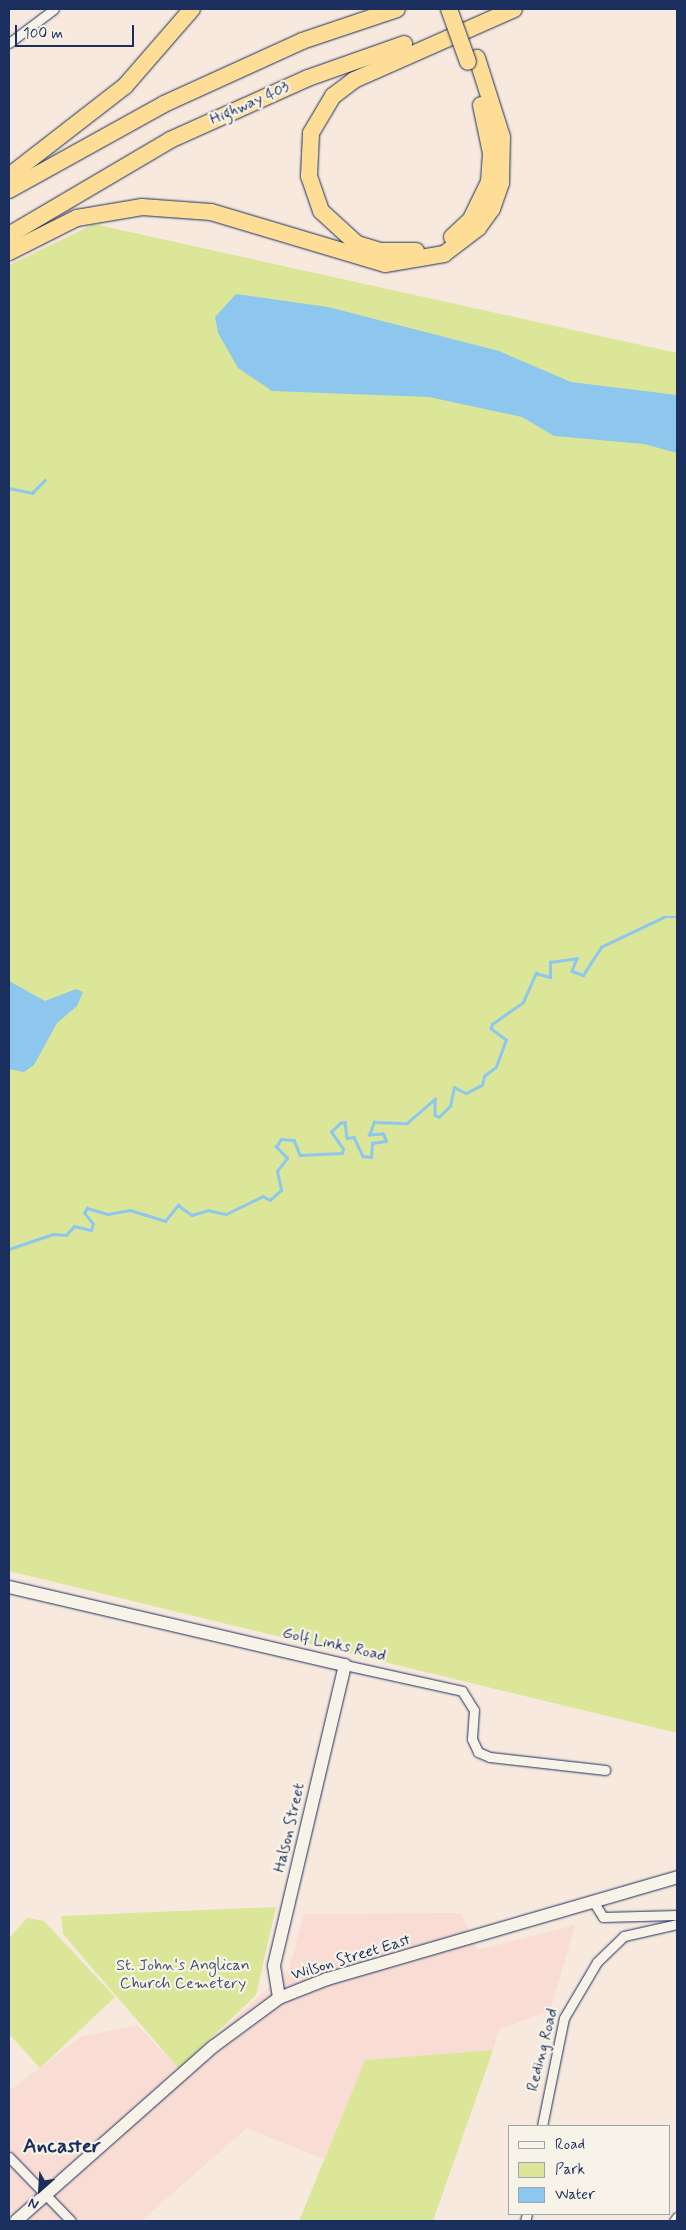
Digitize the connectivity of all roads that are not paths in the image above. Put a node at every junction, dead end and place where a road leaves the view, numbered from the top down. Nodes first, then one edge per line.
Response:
1 (54, 9) edge
2 (192, 9) edge
3 (397, 9) edge
4 (449, 9) edge
5 (461, 9) edge
6 (508, 9) edge
7 (514, 9) edge
8 (9, 43) edge
9 (473, 60) junction
10 (9, 176) edge
11 (9, 190) edge
12 (9, 235) edge
13 (9, 252) edge
14 (9, 1587) edge
15 (345, 1665) junction
16 (605, 1770) dead end
17 (677, 1876) edge
18 (593, 1901) junction
19 (677, 1914) edge
20 (677, 1924) edge
21 (279, 1998) junction
22 (542, 2125) edge
23 (9, 2157) edge
24 (46, 2195) junction
25 (677, 2217) edge
26 (16, 2221) edge
27 (71, 2221) edge
28 (674, 2221) edge

1 - 8 street
2 - 10 highway
3 - 11 highway
4 - 9 highway, bridge
5 - 9 highway
6 - 12 highway, Highway 403
7 - 9 highway
9 - 13 highway
14 - 15 main road, Golf Links Road
15 - 16 street, Golf Links Road
15 - 21 main road, Halson Street
17 - 18 main road, Wilson Street East
18 - 19 street
18 - 21 main road, Wilson Street East
20 - 22 street, Reding Road
21 - 24 main road, Wilson Street East
23 - 24 street
24 - 26 main road, Wilson Street East
24 - 27 street
25 - 28 street

